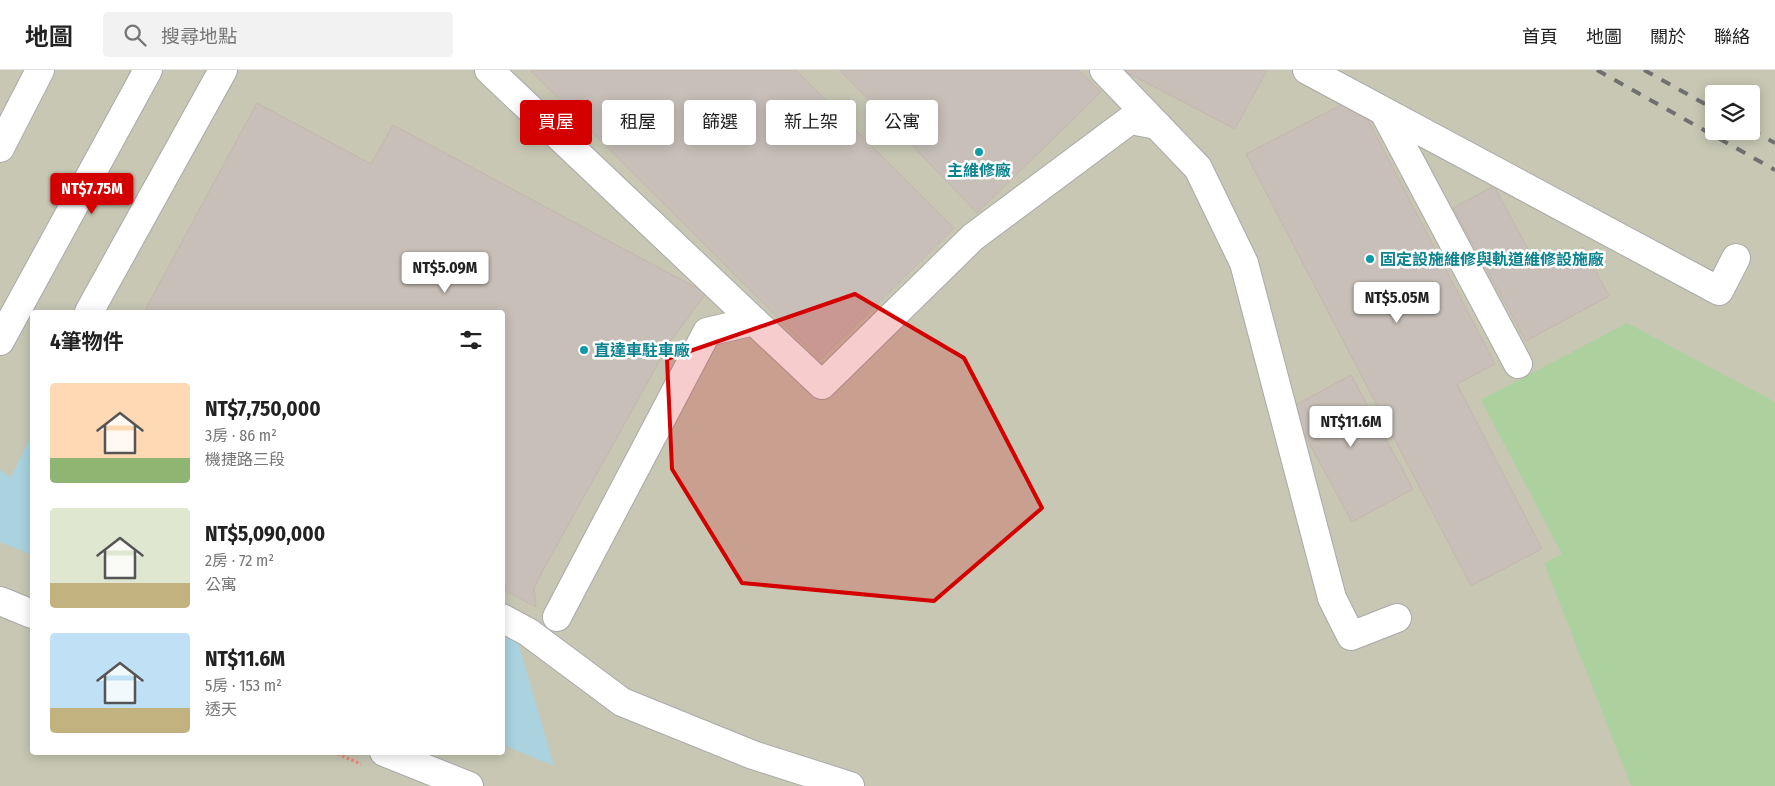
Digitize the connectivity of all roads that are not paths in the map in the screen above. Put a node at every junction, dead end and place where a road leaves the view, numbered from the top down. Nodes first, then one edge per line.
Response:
1 (40, 70) edge
2 (148, 70) edge
3 (223, 70) edge
4 (489, 70) edge
5 (1104, 70) edge
6 (1307, 70) edge
7 (1384, 112) junction
8 (1157, 125) junction
9 (0, 148) edge
10 (1736, 258) dead end
11 (716, 283) junction
12 (90, 310) edge
13 (754, 321) junction
14 (707, 332) junction
15 (0, 341) edge
16 (1518, 364) dead end
17 (0, 601) edge
18 (30, 613) edge
19 (557, 617) dead end
20 (1397, 618) dead end
21 (505, 620) edge
22 (392, 755) edge
23 (469, 786) edge
24 (850, 786) edge

1 - 9 street
2 - 15 street
3 - 12 street
4 - 11 street
5 - 8 street
6 - 7 street
7 - 10 street
7 - 16 street
8 - 13 street
8 - 20 street
11 - 13 street
11 - 14 street
13 - 14 street
14 - 19 street
17 - 18 street
21 - 24 street
22 - 23 street

